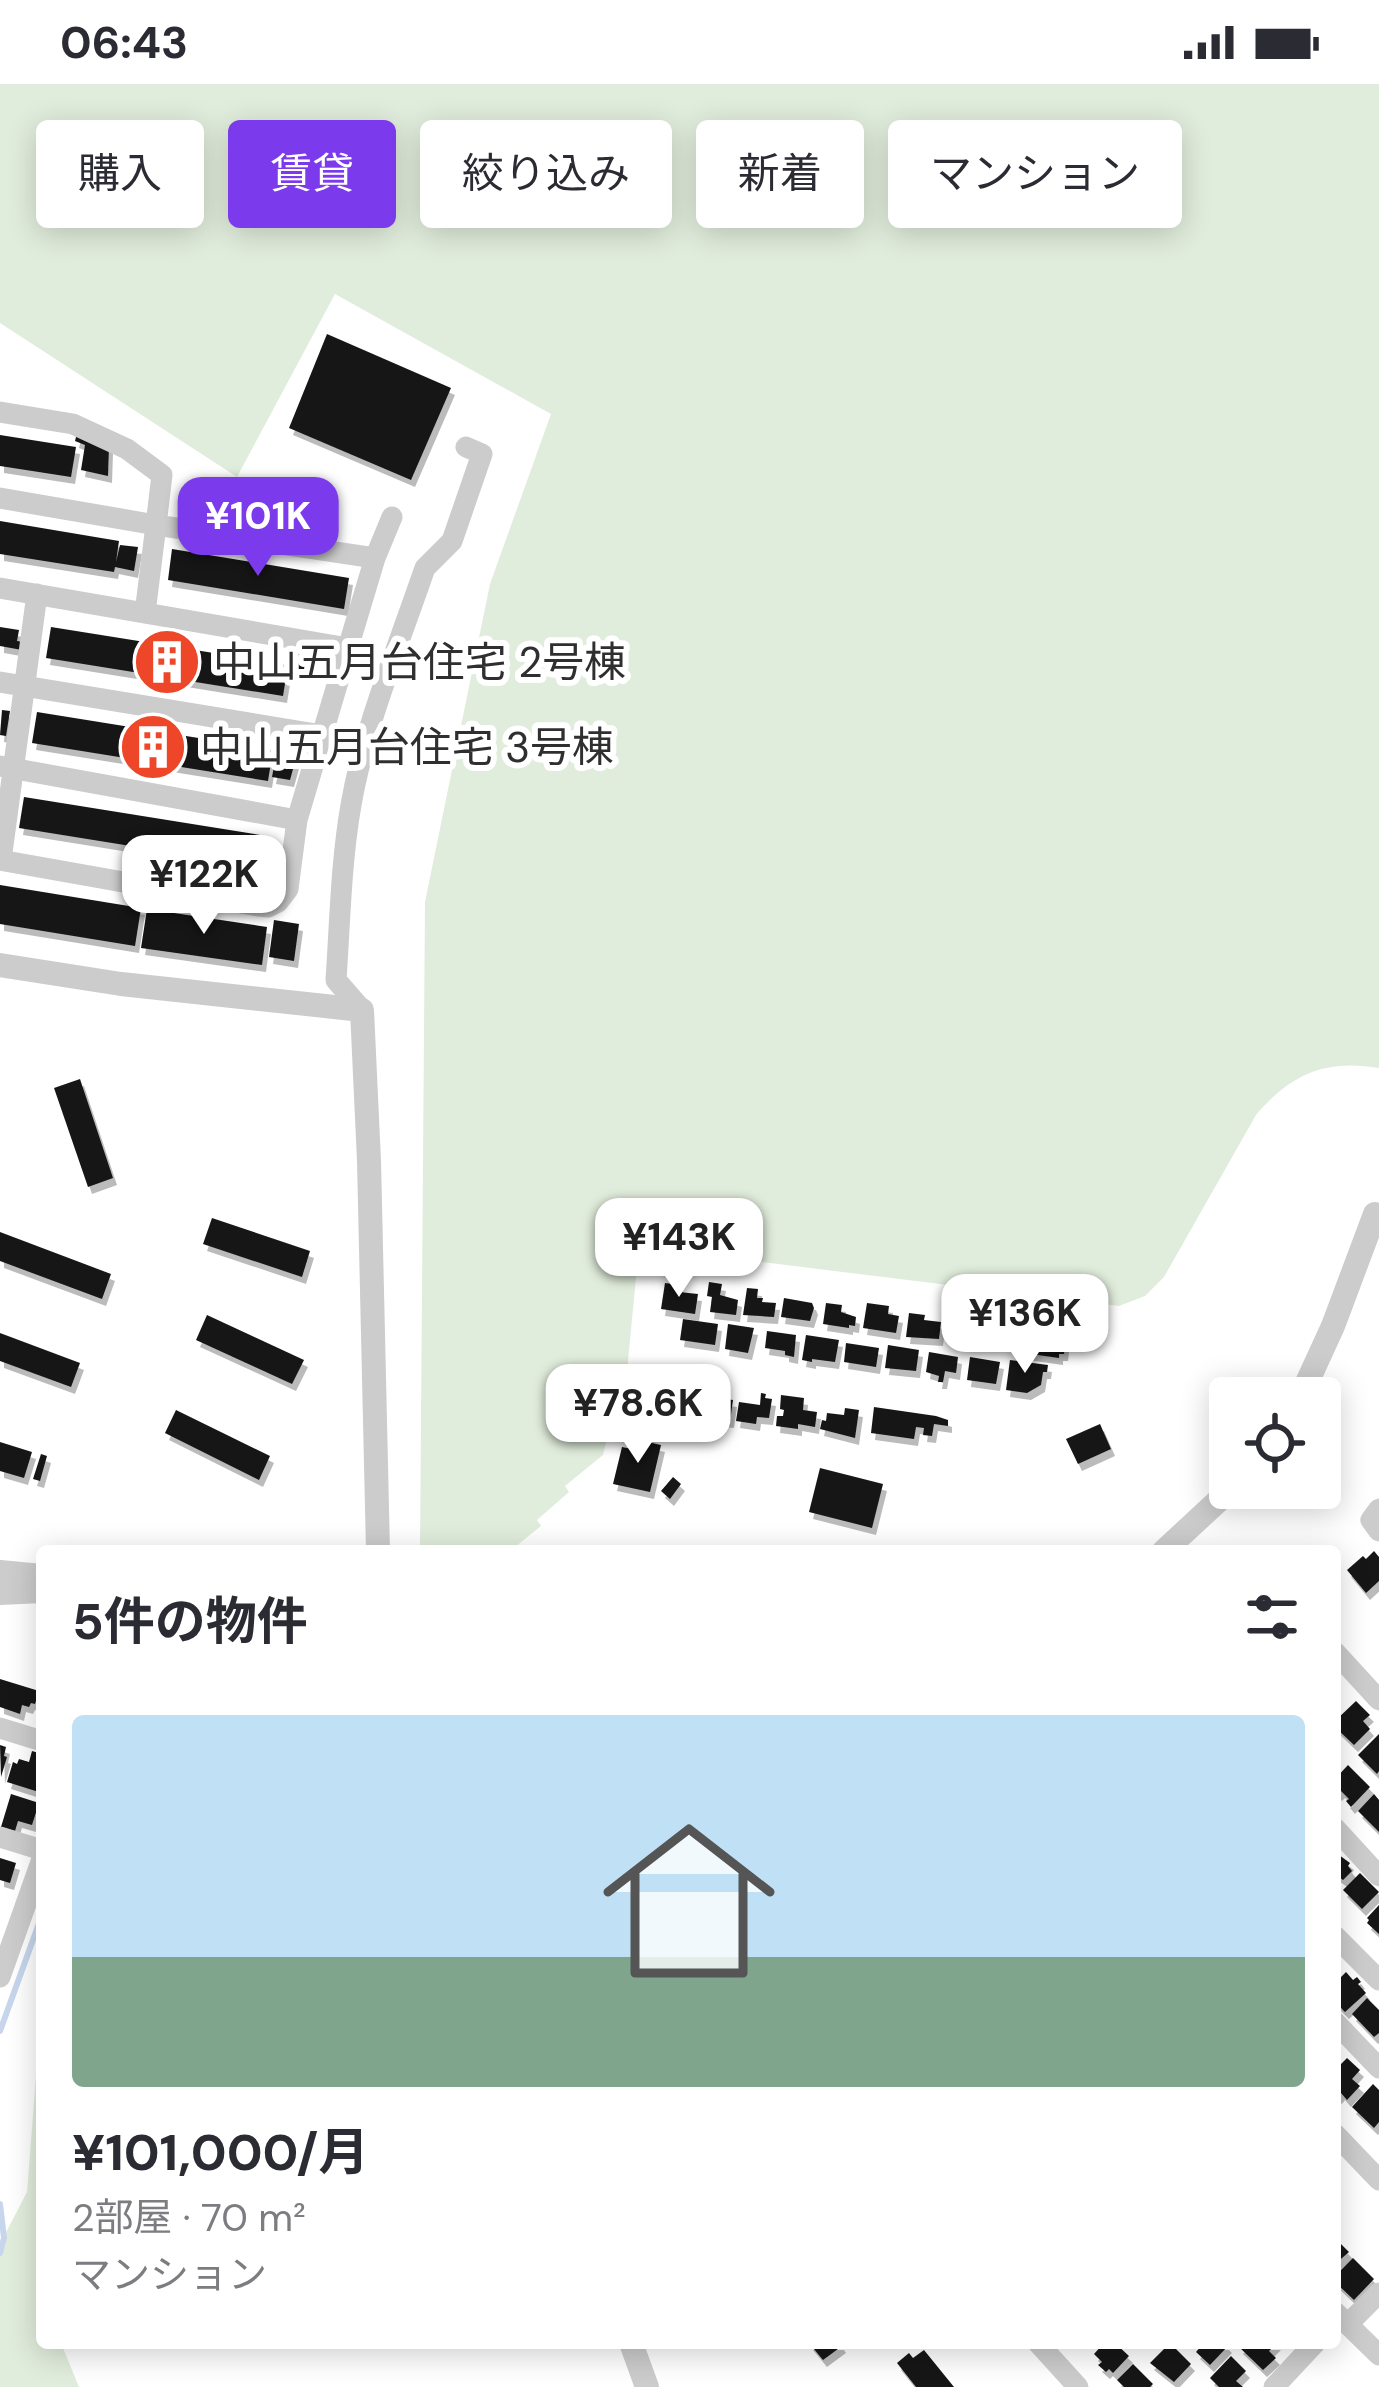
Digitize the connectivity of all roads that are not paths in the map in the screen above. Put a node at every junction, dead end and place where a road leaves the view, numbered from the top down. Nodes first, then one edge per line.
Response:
1 (0, 412) edge
2 (466, 447) dead end
3 (0, 498) edge
4 (392, 517) dead end
5 (156, 525) junction
6 (375, 558) junction
7 (0, 588) edge
8 (37, 594) junction
9 (145, 613) junction
10 (348, 648) junction
11 (0, 682) edge
12 (24, 686) junction
13 (322, 736) junction
14 (6, 767) edge
15 (297, 820) junction
16 (0, 860) edge
17 (0, 965) edge
18 (362, 1010) junction
19 (1375, 1214) dead end
20 (1310, 1377) edge
21 (1209, 1509) edge
22 (1379, 1509) edge
23 (1379, 1531) edge
24 (378, 1545) edge
25 (1170, 1545) edge
26 (0, 1572) edge
27 (36, 1575) edge
28 (36, 1591) edge
29 (0, 1593) edge
30 (1341, 1661) edge
31 (1379, 1700) edge
32 (0, 1728) edge
33 (36, 1739) edge
34 (1341, 1835) edge
35 (0, 1838) edge
36 (36, 1848) edge
37 (36, 1875) edge
38 (1379, 1876) edge
39 (1341, 1942) edge
40 (1, 1967) edge
41 (1379, 1980) edge
42 (1341, 2028) edge
43 (1379, 2068) edge
44 (1341, 2140) edge
45 (1379, 2180) edge
46 (1379, 2293) edge
47 (1341, 2319) edge
48 (1341, 2322) edge
49 (633, 2349) edge
50 (1043, 2349) edge
51 (1309, 2349) edge
52 (1379, 2355) edge
53 (647, 2387) edge
54 (1078, 2387) edge
55 (1274, 2387) edge

1 - 5 street
2 - 18 street
3 - 5 street
4 - 6 street
5 - 6 street
5 - 9 street
6 - 10 street
7 - 8 street
8 - 9 street
8 - 12 street
9 - 10 street
10 - 13 street
11 - 12 street
12 - 13 street
12 - 14 street
13 - 15 street
14 - 15 street
14 - 16 street
15 - 16 street
17 - 18 street
18 - 24 street
19 - 20 street
21 - 25 street
22 - 23 street
26 - 27 street
28 - 29 street
30 - 31 street
32 - 33 street
34 - 38 street
35 - 36 street
37 - 40 street
39 - 41 street
42 - 43 street
44 - 45 street
46 - 47 street
48 - 52 street
49 - 53 street
50 - 54 street
51 - 55 street

